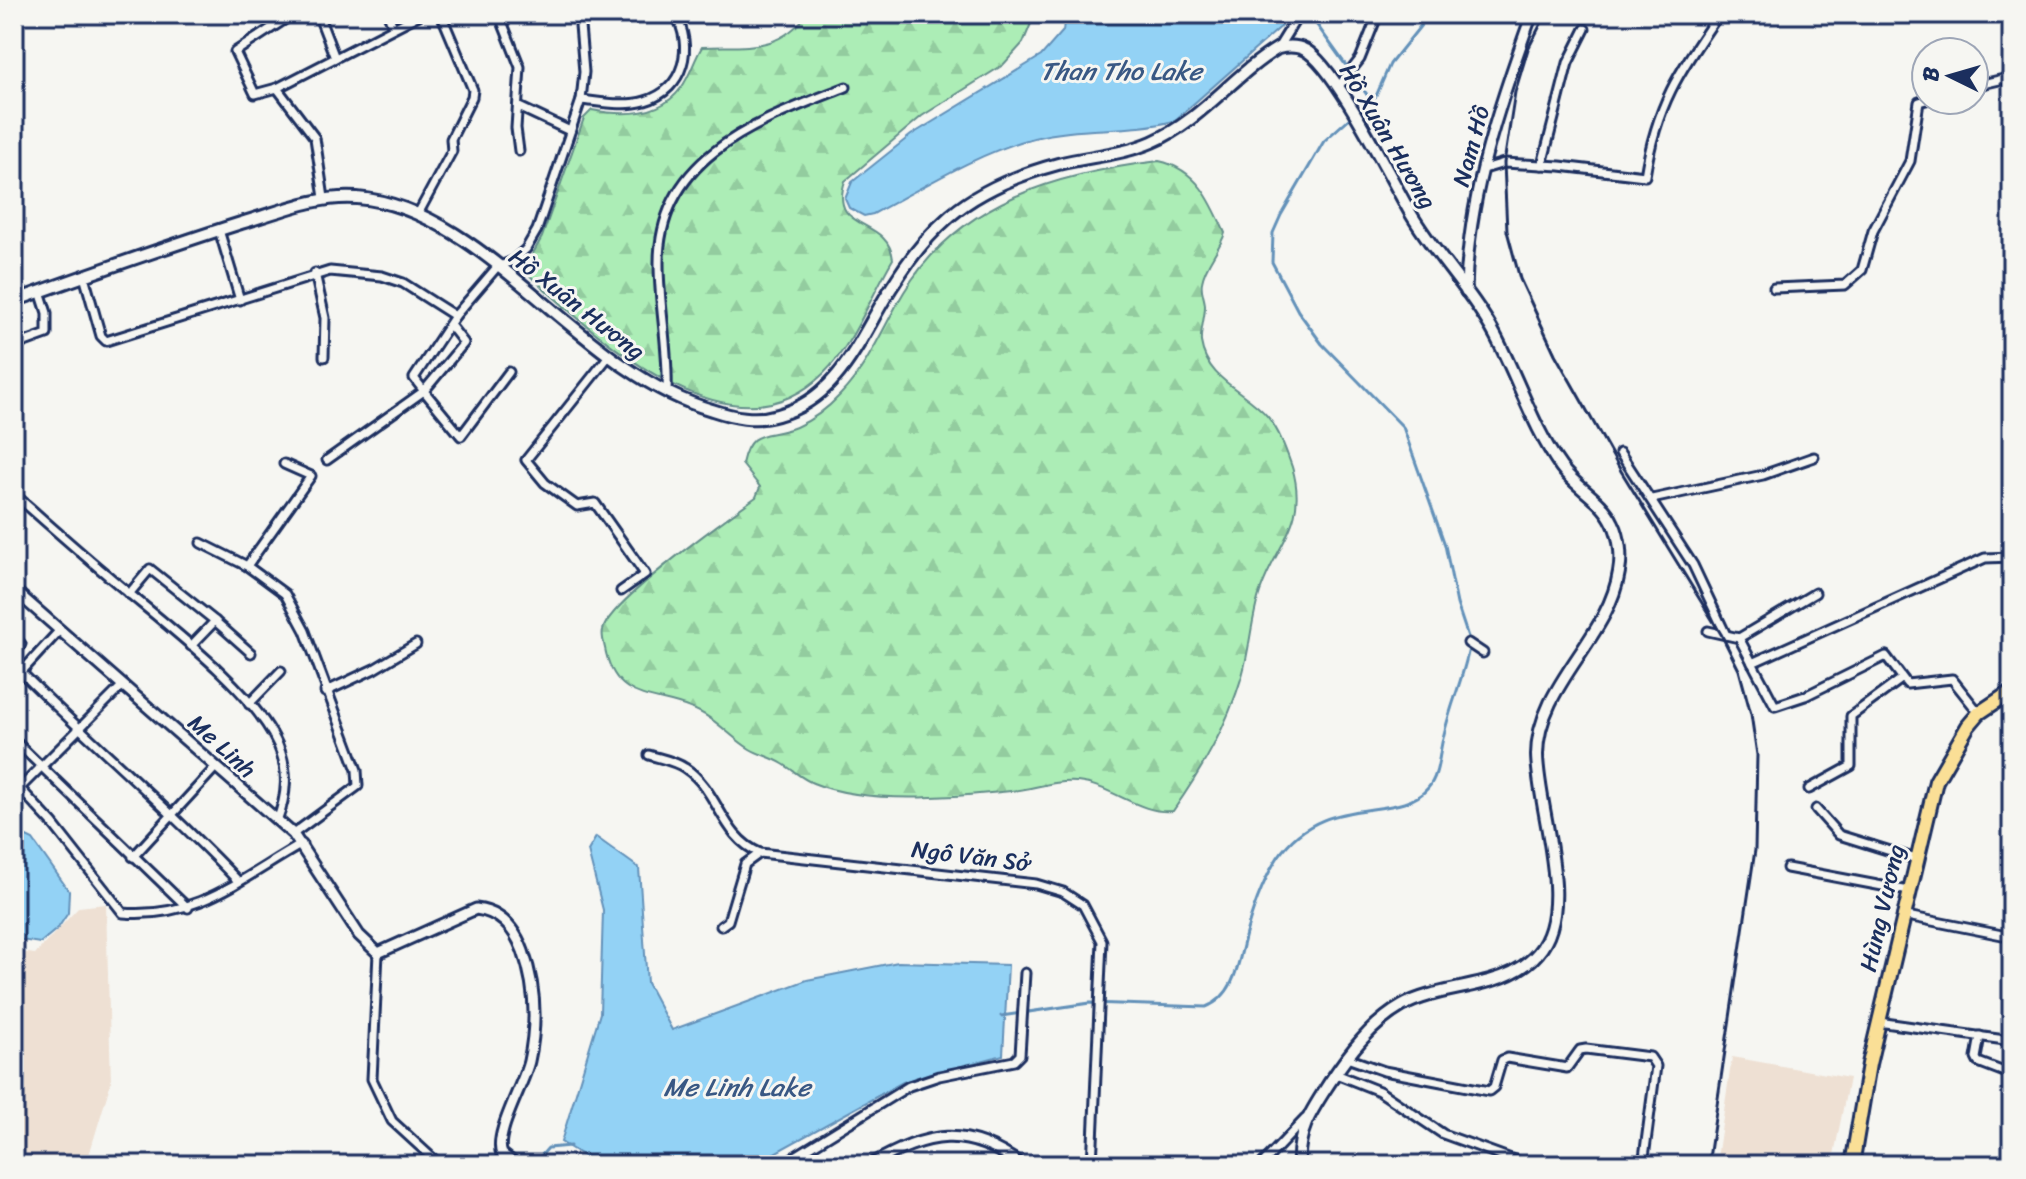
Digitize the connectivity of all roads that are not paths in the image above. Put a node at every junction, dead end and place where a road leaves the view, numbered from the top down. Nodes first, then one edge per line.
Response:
1 (293, 14) edge
2 (318, 14) edge
3 (388, 14) edge
4 (421, 14) edge
5 (441, 14) edge
6 (499, 14) edge
7 (579, 14) edge
8 (675, 14) edge
9 (1299, 14) edge
10 (1378, 14) edge
11 (1532, 14) edge
12 (1719, 14) edge
13 (393, 27) junction
14 (1585, 29) dead end
15 (1278, 48) junction
16 (335, 58) junction
17 (2012, 77) edge
18 (1990, 82) edge
19 (846, 87) dead end
20 (277, 88) junction
21 (1342, 90) junction
22 (581, 100) junction
23 (519, 107) junction
24 (1917, 116) edge
25 (570, 131) junction
26 (519, 151) dead end
27 (1542, 165) junction
28 (1484, 169) junction
29 (324, 198) junction
30 (419, 212) junction
31 (219, 230) junction
32 (497, 267) junction
33 (315, 273) junction
34 (84, 276) junction
35 (1774, 288) dead end
36 (40, 291) junction
37 (1466, 292) junction
38 (240, 300) junction
39 (14, 301) edge
40 (455, 316) junction
41 (450, 325) junction
42 (14, 346) edge
43 (324, 357) dead end
44 (608, 357) junction
45 (509, 372) dead end
46 (424, 391) junction
47 (667, 393) junction
48 (1620, 453) dead end
49 (1814, 457) dead end
50 (327, 460) dead end
51 (284, 464) dead end
52 (14, 494) edge
53 (1652, 499) junction
54 (201, 543) dead end
55 (2012, 557) edge
56 (247, 566) junction
57 (14, 590) edge
58 (621, 591) dead end
59 (1815, 593) dead end
60 (129, 594) junction
61 (215, 621) junction
62 (1708, 631) dead end
63 (58, 632) junction
64 (1726, 635) junction
65 (14, 636) edge
66 (1739, 638) junction
67 (1468, 643) dead end
68 (416, 644) dead end
69 (191, 646) junction
70 (251, 653) dead end
71 (1483, 653) dead end
72 (14, 656) edge
73 (1752, 663) junction
74 (281, 671) dead end
75 (21, 672) junction
76 (14, 680) edge
77 (1900, 680) junction
78 (122, 686) junction
79 (2012, 691) edge
80 (325, 692) junction
81 (249, 704) junction
82 (1979, 713) junction
83 (77, 728) junction
84 (14, 740) edge
85 (649, 755) dead end
86 (43, 766) junction
87 (215, 768) junction
88 (17, 785) edge
89 (1809, 789) dead end
90 (1816, 809) dead end
91 (174, 813) junction
92 (277, 821) junction
93 (293, 834) junction
94 (302, 844) junction
95 (760, 853) junction
96 (133, 857) junction
97 (1916, 859) junction
98 (1787, 868) dead end
99 (238, 881) junction
100 (1909, 891) junction
101 (188, 908) junction
102 (1902, 915) junction
103 (721, 926) dead end
104 (2012, 937) edge
105 (378, 953) junction
106 (1025, 973) dead end
107 (1878, 1022) junction
108 (1980, 1036) junction
109 (2012, 1041) edge
110 (1347, 1058) junction
111 (1336, 1074) junction
112 (2012, 1075) edge
113 (1305, 1119) junction
114 (508, 1164) edge
115 (440, 1165) edge
116 (781, 1165) edge
117 (870, 1165) edge
118 (1022, 1165) edge
119 (1092, 1165) edge
120 (1261, 1165) edge
121 (1299, 1165) edge
122 (1528, 1165) edge
123 (1643, 1165) edge
124 (1852, 1165) edge

1 - 20 street
2 - 16 street
3 - 13 street
4 - 13 street
5 - 30 street
6 - 23 street
7 - 22 street
8 - 22 street
9 - 15 street
10 - 21 street
11 - 28 street, Nam Hồ
12 - 27 street
13 - 16 street
14 - 27 street
15 - 21 main road, Hồ Xuân Hương
15 - 47 main road, Hồ Xuân Hương
16 - 20 street
17 - 18 street
19 - 47 street
20 - 29 street
21 - 37 main road, Hồ Xuân Hương
22 - 25 street
23 - 25 street
23 - 26 street
24 - 35 street
25 - 32 street
27 - 28 street
28 - 37 street, Nam Hồ
29 - 30 main road, Hồ Xuân Hương
29 - 31 main road, Hồ Xuân Hương
30 - 32 main road, Hồ Xuân Hương
31 - 34 main road, Hồ Xuân Hương
31 - 38 street
32 - 40 street
32 - 44 main road, Hồ Xuân Hương
33 - 38 street
33 - 40 street
33 - 43 street
34 - 36 main road, Hồ Xuân Hương
34 - 38 street
36 - 39 main road, Hồ Xuân Hương
36 - 42 street
37 - 110 main road, Hồ Xuân Hương
40 - 41 street
41 - 46 street
41 - 46 street
44 - 47 main road, Hồ Xuân Hương
44 - 58 street
45 - 46 street
46 - 50 street
48 - 53 street
49 - 53 street
51 - 56 street
52 - 60 street
53 - 64 street
54 - 56 street
55 - 73 street
56 - 80 street
57 - 63 street, Me Linh
59 - 66 street
60 - 61 street
60 - 69 street
61 - 69 street
61 - 70 street
62 - 64 street
63 - 75 street
63 - 78 street, Me Linh
64 - 66 street
65 - 72 street
66 - 73 street
67 - 71 street
68 - 80 street
69 - 81 street
73 - 77 street
74 - 81 street
75 - 76 street
75 - 83 street
77 - 82 street
77 - 89 street
78 - 83 street
78 - 87 street, Me Linh
79 - 82 highway, Hùng Vương
80 - 93 street
81 - 92 street
82 - 97 highway, Hùng Vương
83 - 86 street
83 - 91 street
84 - 86 street
85 - 95 street
86 - 88 street
86 - 96 street
87 - 91 street
87 - 92 street, Me Linh
88 - 101 street
90 - 97 street
91 - 96 street
91 - 99 street
92 - 93 street, Me Linh
93 - 94 street, Me Linh
94 - 99 street
94 - 105 street, Me Linh
95 - 103 street
95 - 119 street, Ngô Văn Sở
96 - 101 street
97 - 100 highway, Hùng Vương
98 - 100 street
99 - 101 street
100 - 102 highway, Hùng Vương
102 - 104 street
102 - 107 highway, Hùng Vương
105 - 114 street
105 - 115 street
106 - 116 street
107 - 108 street
107 - 124 highway, Hùng Vương
108 - 109 street
108 - 112 street
110 - 111 main road, Hồ Xuân Hương
110 - 123 street
111 - 113 main road, Hồ Xuân Hương
111 - 122 street
113 - 120 street
113 - 121 main road, Hồ Xuân Hương
117 - 118 street

